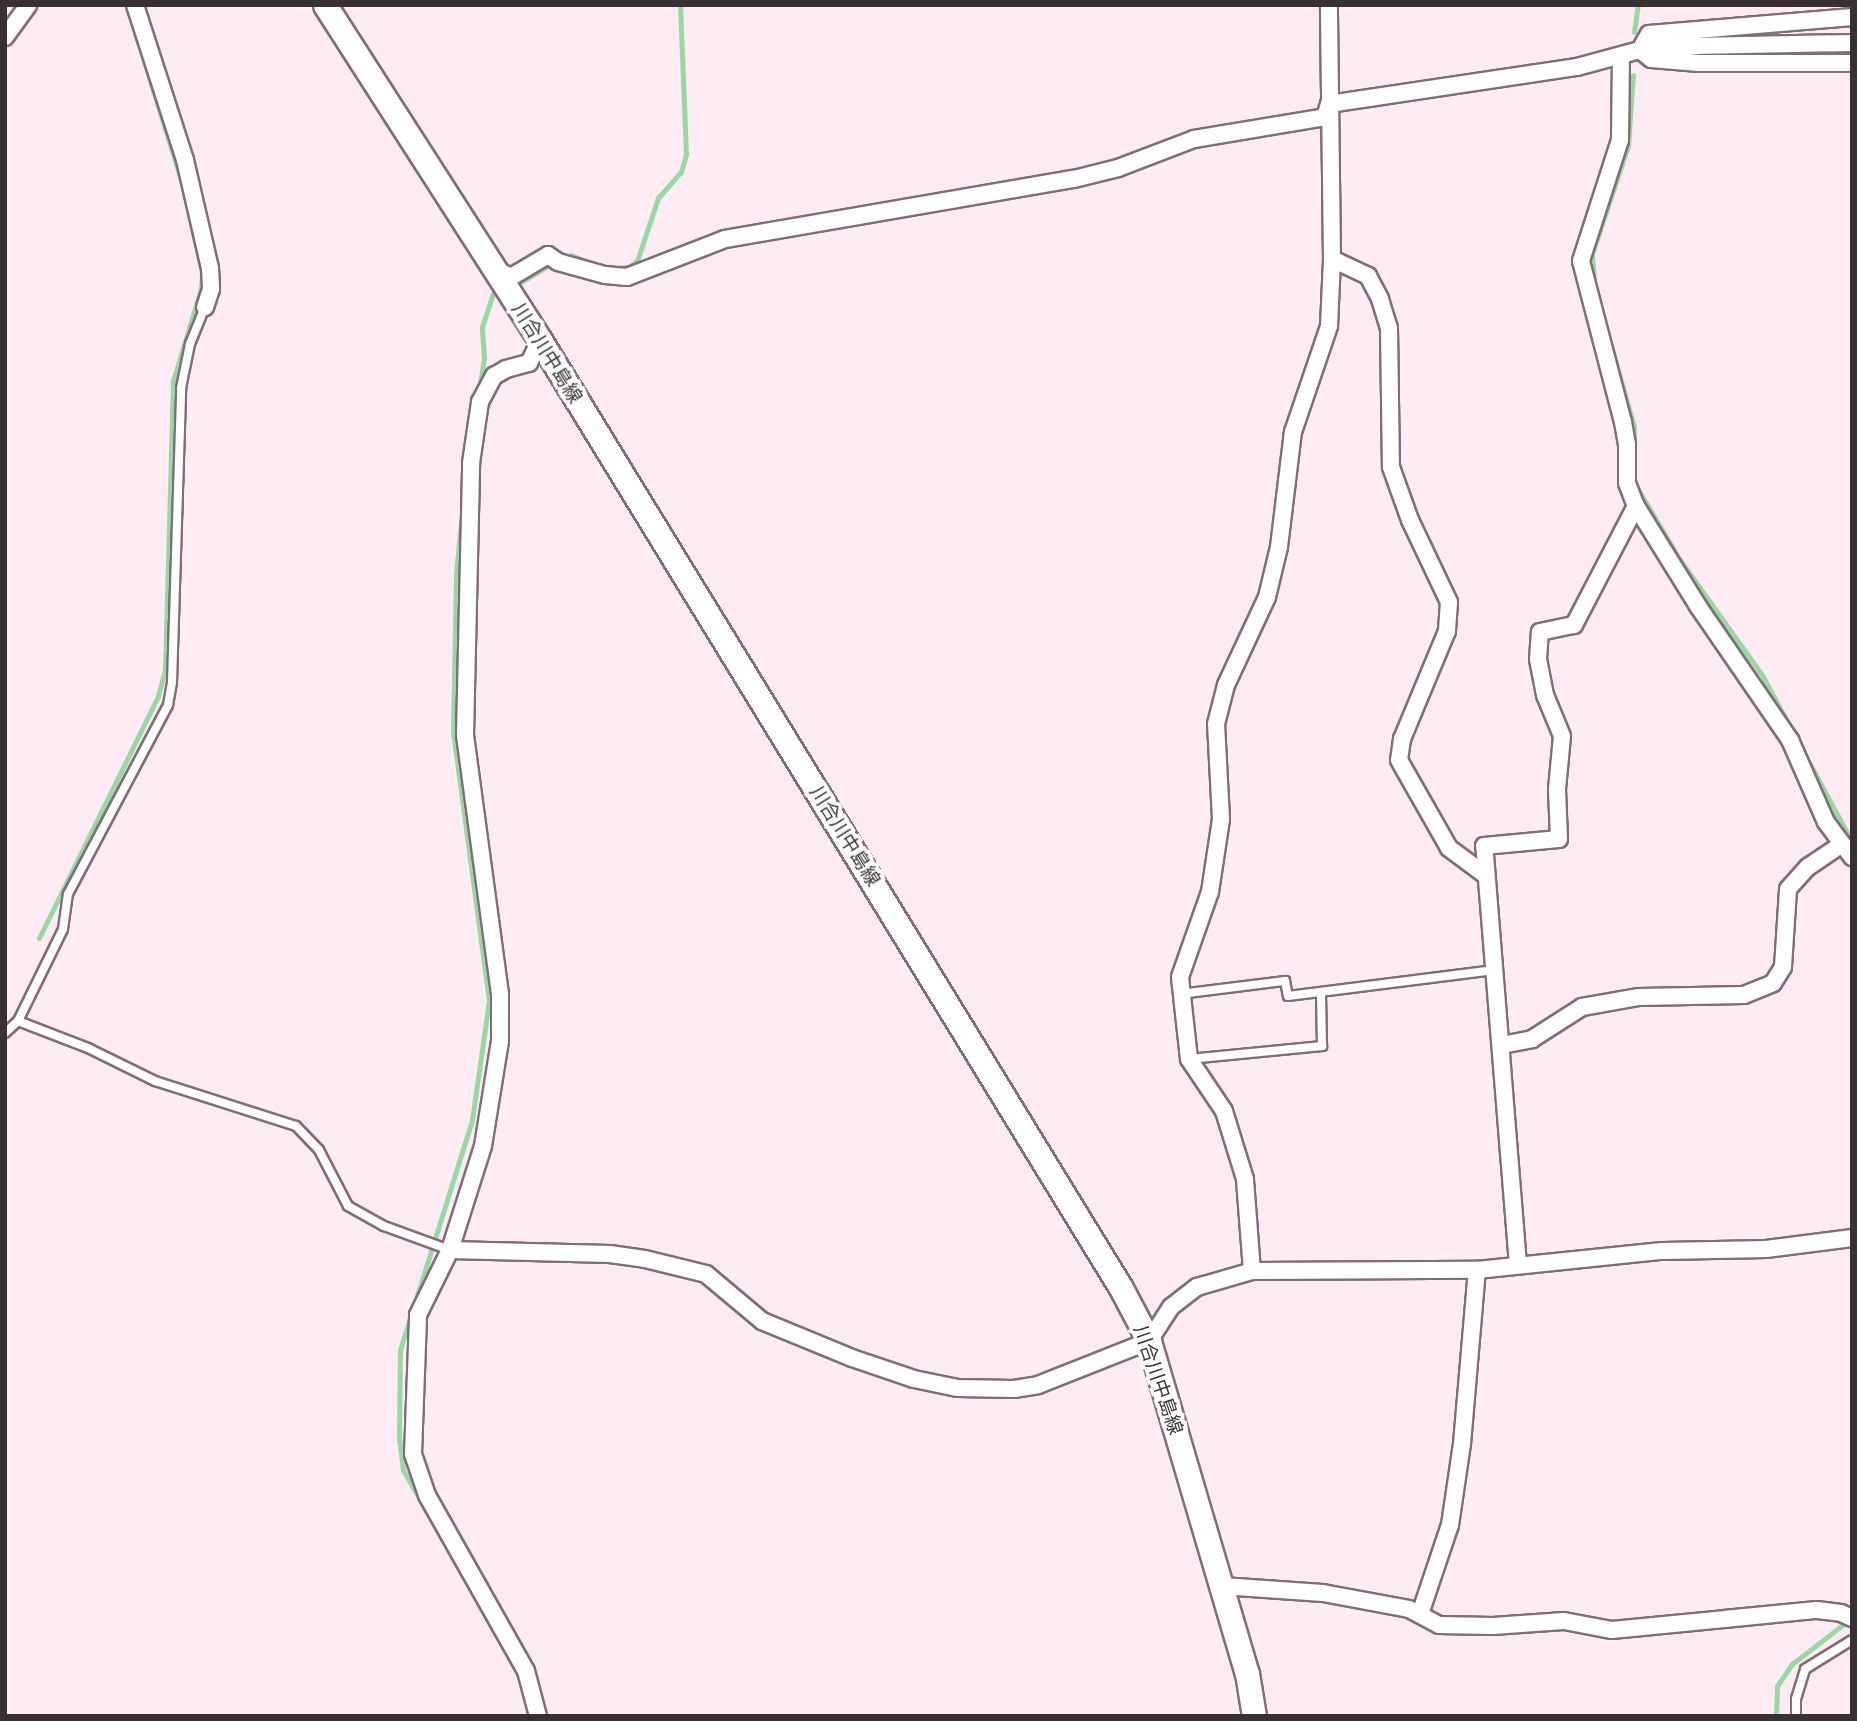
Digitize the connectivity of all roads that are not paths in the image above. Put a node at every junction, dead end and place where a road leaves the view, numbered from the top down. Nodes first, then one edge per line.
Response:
1 (28, 5) edge
2 (135, 5) edge
3 (325, 5) edge
4 (1329, 5) edge
5 (1852, 17) edge
6 (5, 37) edge
7 (1852, 43) edge
8 (1640, 50) junction
9 (1621, 57) junction
10 (1852, 63) edge
11 (1329, 104) junction
12 (1332, 259) junction
13 (494, 269) junction
14 (205, 307) joint
15 (540, 340) junction
16 (1636, 506) junction
17 (1846, 851) edge
18 (1484, 874) junction
19 (1494, 970) junction
20 (1321, 992) junction
21 (1180, 993) junction
22 (18, 1021) junction
23 (5, 1033) edge
24 (1502, 1045) junction
25 (1189, 1059) junction
26 (1852, 1238) edge
27 (445, 1248) junction
28 (1518, 1265) junction
29 (1477, 1270) junction
30 (1252, 1271) junction
31 (1149, 1341) junction
32 (1222, 1586) junction
33 (1420, 1615) junction
34 (1849, 1616) edge
35 (1852, 1640) edge
36 (541, 1714) edge
37 (1254, 1716) edge
38 (1796, 1716) edge

1 - 6 street
2 - 14 street
3 - 13 main road, 川合川中島線
4 - 11 street
5 - 8 street
7 - 8 street
8 - 9 street
8 - 10 street
9 - 11 street
9 - 16 street
11 - 12 street
11 - 13 street
12 - 18 street
12 - 21 street
13 - 15 main road, 川合川中島線
14 - 22 lane
15 - 27 street
15 - 31 main road, 川合川中島線
16 - 17 street
16 - 18 street
17 - 24 street
18 - 19 street
19 - 20 lane
19 - 24 street
20 - 21 lane
20 - 25 lane
21 - 25 street
22 - 23 lane
22 - 27 lane
24 - 28 street
25 - 30 street
26 - 28 street
27 - 31 street
27 - 36 street
28 - 29 street
29 - 30 street
29 - 33 street
30 - 31 street
31 - 32 main road, 川合川中島線
32 - 33 street
32 - 37 main road, 川合川中島線
33 - 34 street
35 - 38 lane

